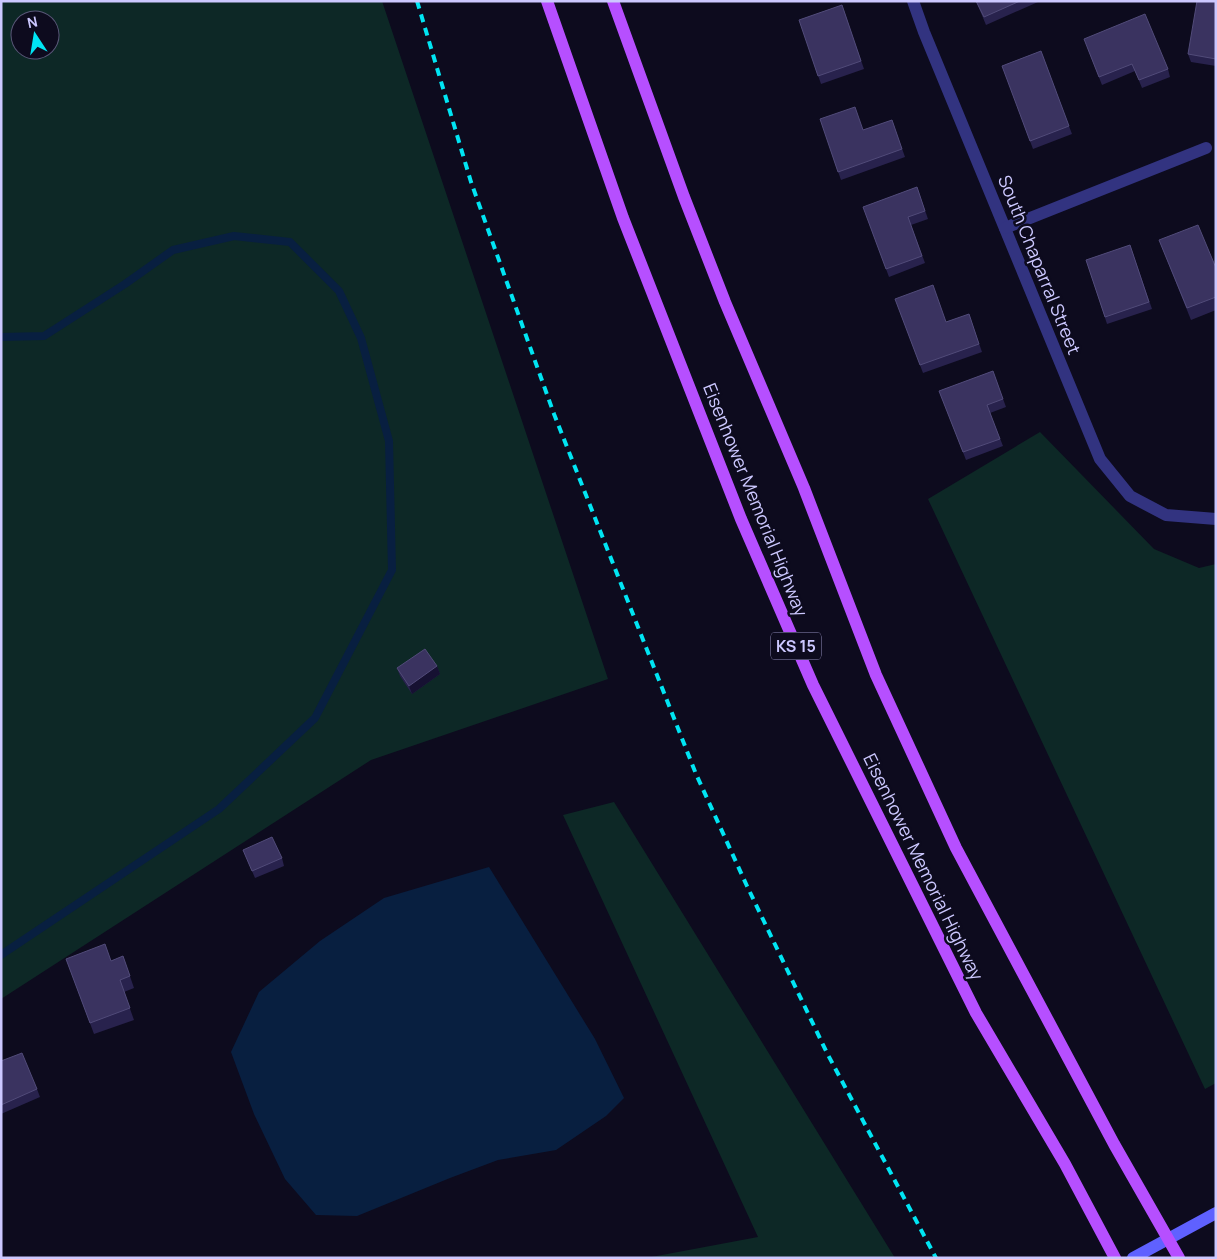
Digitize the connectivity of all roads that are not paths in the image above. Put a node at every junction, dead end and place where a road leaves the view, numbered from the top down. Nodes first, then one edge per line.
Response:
1 (546, 1) edge
2 (613, 1) edge
3 (913, 1) edge
4 (1206, 148) dead end
5 (1005, 228) junction
6 (1216, 519) edge
7 (1216, 1212) edge
8 (1169, 1240) junction
9 (1115, 1258) edge
10 (1133, 1258) edge
11 (1179, 1258) edge

1 - 9 main road, Eisenhower Memorial Highway / KS 15
2 - 8 main road
3 - 5 street, South Chaparral Street
4 - 5 street
5 - 6 street, South Chaparral Street
7 - 8 main road
8 - 10 main road
8 - 11 main road

